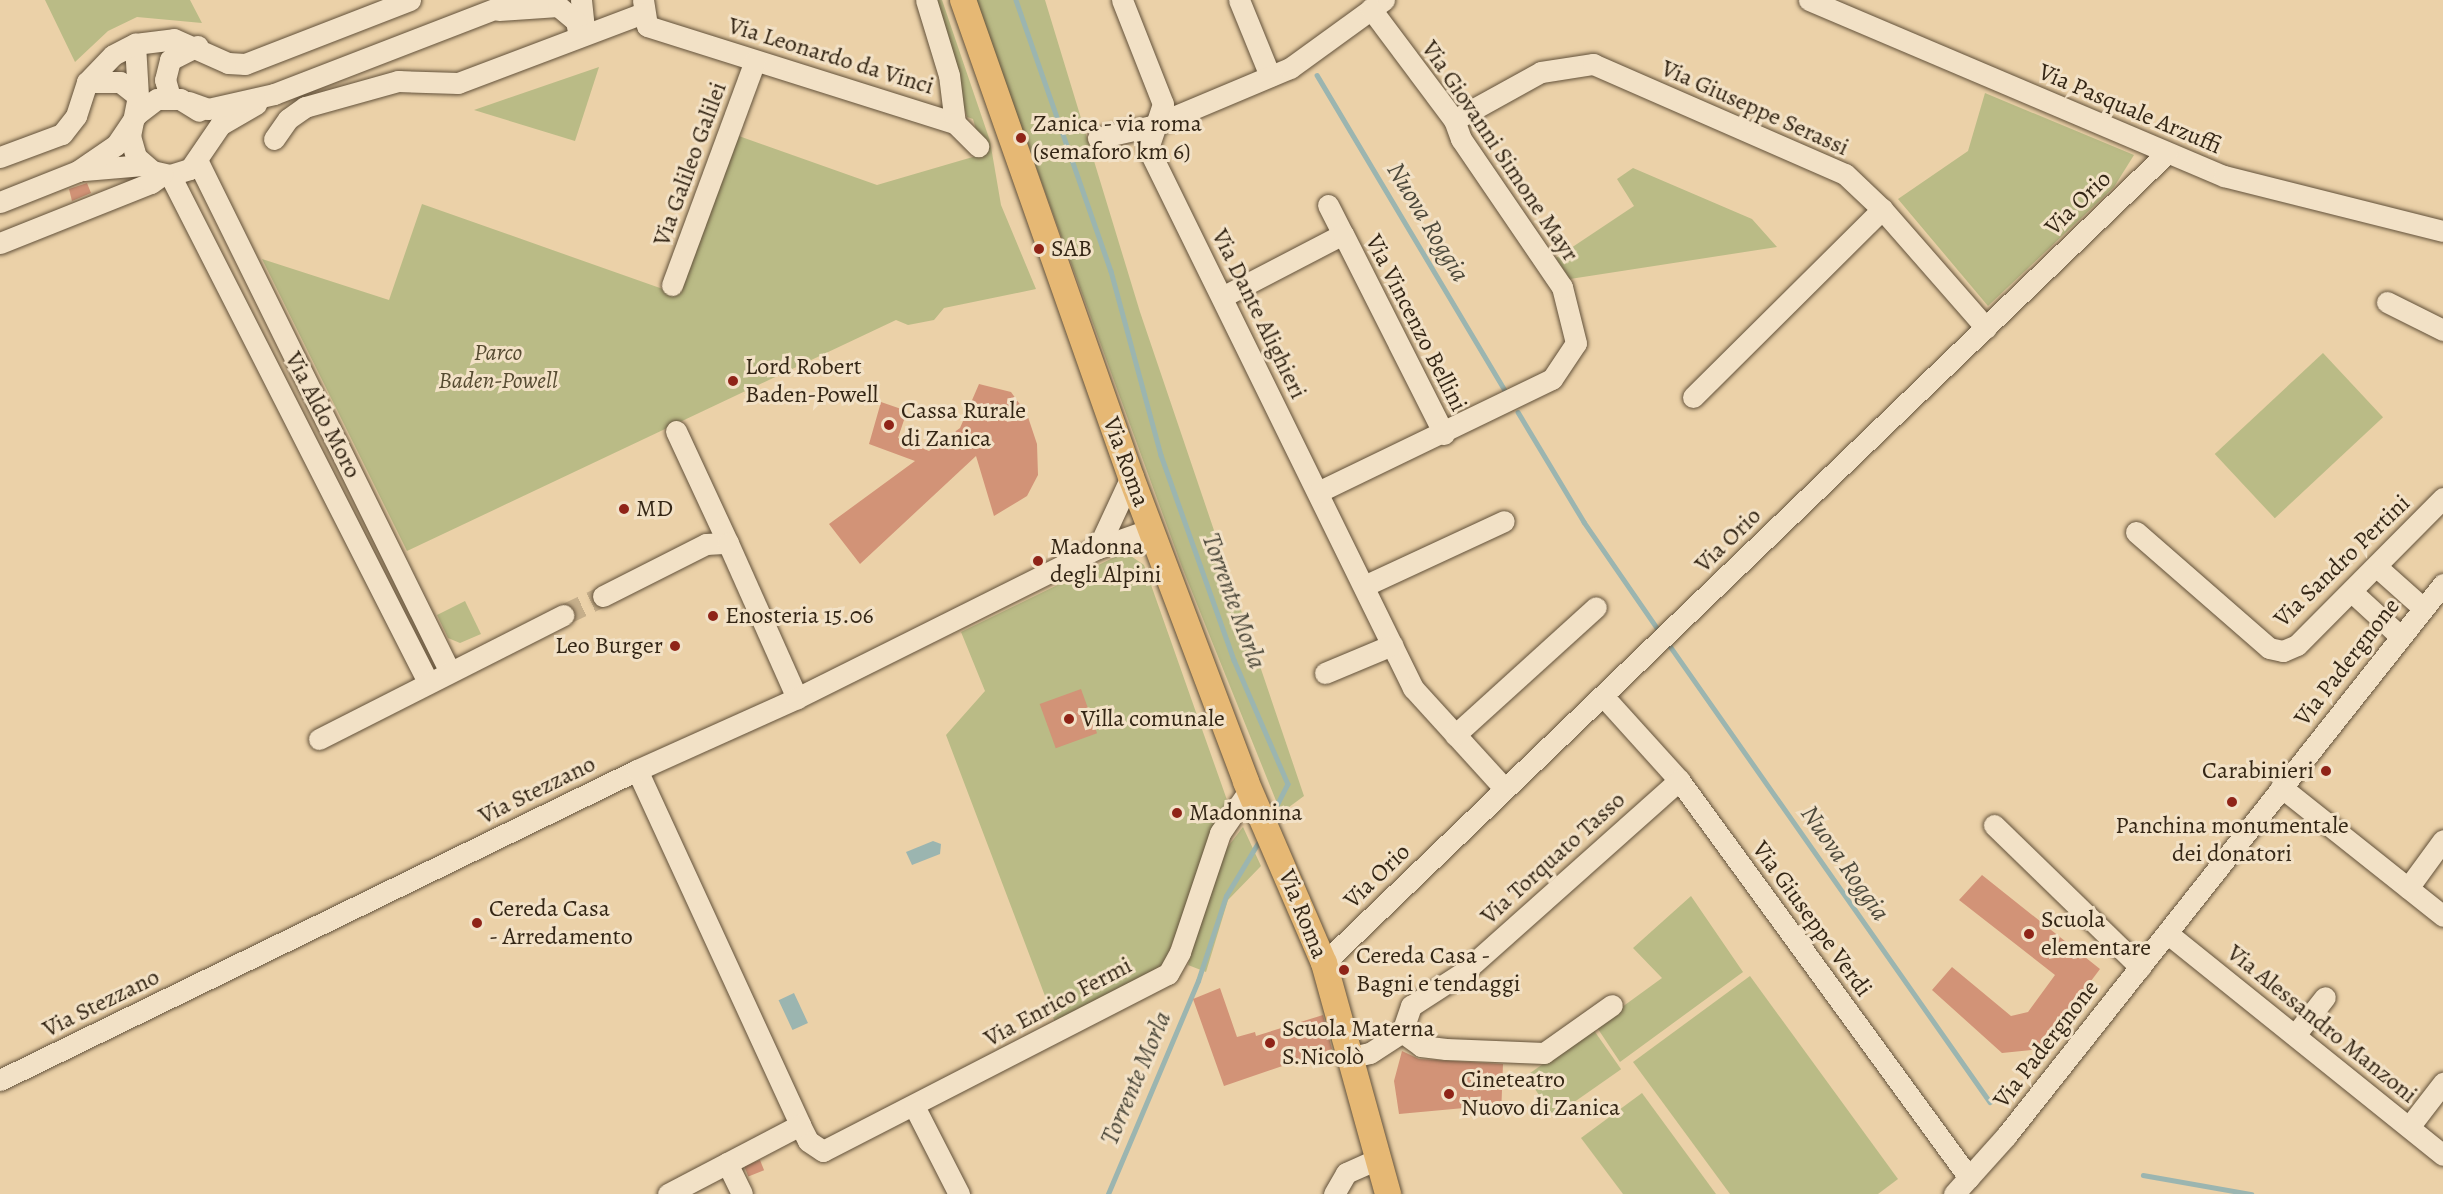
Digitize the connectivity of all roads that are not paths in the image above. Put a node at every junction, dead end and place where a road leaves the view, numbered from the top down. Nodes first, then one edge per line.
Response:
1 (410, 0) edge
2 (518, 0) edge
3 (581, 0) edge
4 (926, 0) edge
5 (963, 0) edge
6 (1122, 0) edge
7 (1239, 0) edge
8 (1809, 0) edge
9 (1378, 5) edge
10 (643, 6) edge
11 (492, 9) junction
12 (582, 36) junction
13 (135, 44) junction
14 (198, 46) junction
15 (755, 61) junction
16 (1270, 76) junction
17 (87, 82) junction
18 (274, 94) junction
19 (138, 96) junction
20 (175, 96) junction
21 (1454, 120) junction
22 (955, 123) junction
23 (131, 126) junction
24 (1152, 126) junction
25 (1098, 138) dead end
26 (274, 139) dead end
27 (978, 146) dead end
28 (203, 153) junction
29 (2167, 153) junction
30 (0, 157) edge
31 (78, 171) junction
32 (158, 172) junction
33 (0, 202) edge
34 (1328, 205) dead end
35 (1882, 209) junction
36 (2443, 231) edge
37 (1342, 234) junction
38 (0, 243) edge
39 (672, 285) dead end
40 (1222, 297) junction
41 (2387, 302) dead end
42 (1986, 328) junction
43 (2443, 330) edge
44 (1693, 397) dead end
45 (676, 431) dead end
46 (1444, 434) junction
47 (1131, 477) junction
48 (1318, 492) junction
49 (2443, 498) edge
50 (1504, 521) dead end
51 (1151, 529) junction
52 (2136, 532) dead end
53 (728, 543) junction
54 (1098, 548) junction
55 (2377, 567) junction
56 (2443, 584) edge
57 (1364, 586) junction
58 (2352, 592) junction
59 (603, 596) tunnel mouth
60 (1596, 607) dead end
61 (2423, 608) junction
62 (563, 615) tunnel mouth
63 (2400, 636) junction
64 (1392, 645) junction
65 (449, 670) junction
66 (1325, 673) dead end
67 (428, 680) junction
68 (1604, 697) junction
69 (797, 698) junction
70 (1455, 735) junction
71 (320, 739) dead end
72 (637, 770) junction
73 (1679, 780) junction
74 (2281, 787) junction
75 (1504, 788) junction
76 (1254, 800) junction
77 (1994, 825) dead end
78 (2443, 840) edge
79 (2408, 888) junction
80 (2443, 916) edge
81 (2168, 933) junction
82 (1324, 963) junction
83 (2140, 968) junction
84 (2325, 997) dead end
85 (1611, 1005) dead end
86 (1402, 1032) junction
87 (2295, 1035) junction
88 (1352, 1057) junction
89 (0, 1080) edge
90 (2443, 1083) edge
91 (914, 1106) junction
92 (800, 1125) junction
93 (2409, 1127) junction
94 (2443, 1155) edge
95 (1379, 1158) junction
96 (727, 1163) junction
97 (1969, 1178) junction
98 (668, 1194) edge
99 (742, 1194) edge
100 (959, 1194) edge
101 (1334, 1194) edge
102 (1388, 1194) edge
103 (1954, 1194) edge

1 - 14 street
2 - 11 street
3 - 12 street
4 - 22 street, Via Leonardo da Vinci
5 - 47 main road, Via Roma
6 - 24 street, Via Dante Alighieri
7 - 16 street
8 - 29 street, Via Pasquale Arzuffi
9 - 16 street
9 - 21 street, Via Giovanni Simone Mayr
10 - 12 street
10 - 15 street, Via Leonardo da Vinci
11 - 12 street
11 - 18 street
12 - 26 street
13 - 14 street
13 - 17 street
13 - 19 street
13 - 20 street
14 - 20 street
15 - 22 street, Via Leonardo da Vinci
15 - 39 street, Via Galileo Galilei
16 - 24 street
17 - 19 street
17 - 30 street
18 - 20 street
18 - 28 street
19 - 23 street
20 - 23 street
20 - 28 street
21 - 35 street, Via Giuseppe Serassi
21 - 46 street, Via Giovanni Simone Mayr
22 - 27 street, Via Leonardo da Vinci
23 - 31 street
23 - 32 street
24 - 25 street
24 - 40 street, Via Dante Alighieri
28 - 32 street
28 - 65 street, Via Aldo Moro
29 - 36 street, Via Pasquale Arzuffi
29 - 42 street, Via Orio
31 - 32 street
31 - 33 street
32 - 38 street
32 - 67 street, Via Aldo Moro
34 - 37 street, Via Vincenzo Bellini
35 - 42 street, Via Giuseppe Serassi
35 - 44 street
37 - 40 street, Via Vincenzo Bellini
37 - 46 street, Via Vincenzo Bellini
40 - 48 street, Via Dante Alighieri
41 - 43 street
42 - 68 street, Via Orio
45 - 53 street
46 - 48 street, Via Giovanni Simone Mayr
47 - 51 main road, Via Roma
47 - 54 street
48 - 57 street, Via Dante Alighieri
49 - 55 street, Via Sandro Pertini
50 - 57 street
51 - 54 street, Via Stezzano
51 - 76 main road, Via Roma
52 - 58 street, Via Sandro Pertini
53 - 59 street
53 - 69 street
54 - 69 street, Via Stezzano
55 - 58 street, Via Sandro Pertini
55 - 61 street
56 - 61 street, Via Padergnone
57 - 64 street, Via Dante Alighieri
58 - 63 street
60 - 70 street
61 - 63 street, Via Padergnone
62 - 65 street
63 - 74 street, Via Padergnone
64 - 66 street
64 - 70 street, Via Dante Alighieri
65 - 67 street
67 - 71 street
68 - 73 street, Via Giuseppe Verdi
68 - 75 street, Via Orio
69 - 72 street, Via Stezzano
70 - 75 street, Via Dante Alighieri
72 - 89 street, Via Stezzano
72 - 92 street, Via Enrico Fermi
73 - 86 street, Via Torquato Tasso
73 - 97 street, Via Giuseppe Verdi
74 - 79 street
74 - 81 street, Via Padergnone
75 - 82 street, Via Orio
76 - 82 main road, Via Roma
76 - 91 street, Via Enrico Fermi
77 - 83 street
78 - 79 street
79 - 80 street
81 - 83 street, Via Padergnone
81 - 87 street, Via Alessandro Manzoni
82 - 88 main road, Via Roma
83 - 97 street, Via Padergnone
84 - 87 street
85 - 86 street
86 - 88 street
87 - 93 street, Via Alessandro Manzoni
88 - 95 main road, Via Roma
90 - 93 street
91 - 92 street, Via Enrico Fermi
91 - 100 street
92 - 96 street
93 - 94 street, Via Alessandro Manzoni
95 - 101 street
95 - 102 main road, Via Roma
96 - 98 street
96 - 99 street
97 - 103 street, Via Padergnone

